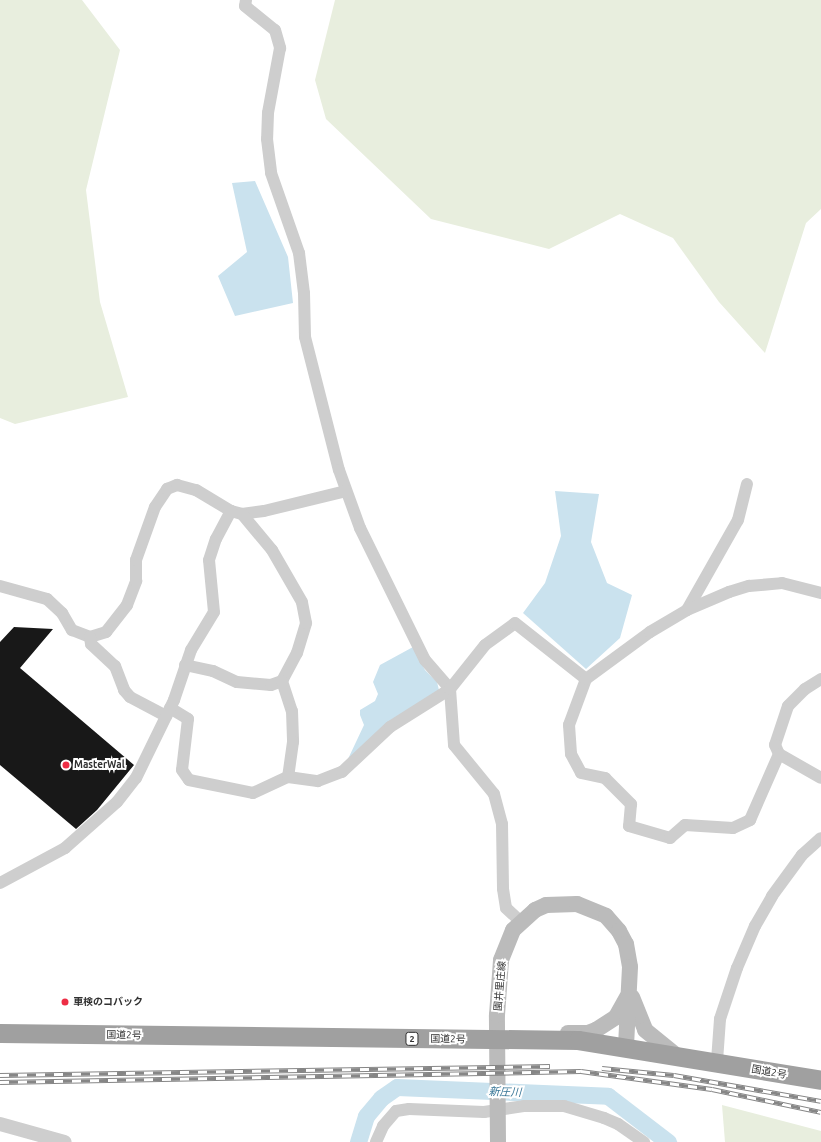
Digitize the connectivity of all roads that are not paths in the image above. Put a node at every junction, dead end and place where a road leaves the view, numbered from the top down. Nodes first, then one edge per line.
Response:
1 (246, 0) edge
2 (747, 484) dead end
3 (346, 491) junction
4 (236, 512) junction
5 (0, 586) edge
6 (821, 592) edge
7 (687, 610) junction
8 (90, 637) junction
9 (185, 666) junction
10 (586, 679) junction
11 (821, 679) edge
12 (282, 681) junction
13 (450, 689) junction
14 (168, 712) junction
15 (779, 754) junction
16 (288, 778) junction
17 (821, 778) edge
18 (821, 838) edge
19 (0, 883) edge
20 (520, 921) junction
21 (630, 992) junction
22 (0, 1033) edge
23 (502, 1039) junction
24 (626, 1046) junction
25 (675, 1054) junction
26 (717, 1061) junction
27 (821, 1080) edge
28 (0, 1124) edge
29 (65, 1142) edge
30 (376, 1142) edge
31 (498, 1142) edge
32 (644, 1142) edge

1 - 3 street
2 - 7 street
3 - 4 street
3 - 13 street
4 - 8 street
4 - 9 street
4 - 12 street
5 - 8 street
6 - 7 street
7 - 10 street
8 - 14 street
9 - 12 street
9 - 14 street
10 - 13 street
10 - 15 street
11 - 15 street
12 - 16 street
13 - 16 street
13 - 20 street
14 - 16 street
14 - 19 street
15 - 17 street
18 - 26 street
20 - 21 main road, 園井里庄線
20 - 31 main road, 園井里庄線
21 - 23 main road
21 - 24 main road, 園井里庄線
21 - 25 main road
22 - 23 highway, 国道2号 / 2
23 - 24 highway, 国道2号 / 2
24 - 25 highway, 国道2号 / 2
25 - 26 highway, 国道2号 / 2
26 - 27 highway, 国道2号 / 2
28 - 29 street
30 - 32 street

